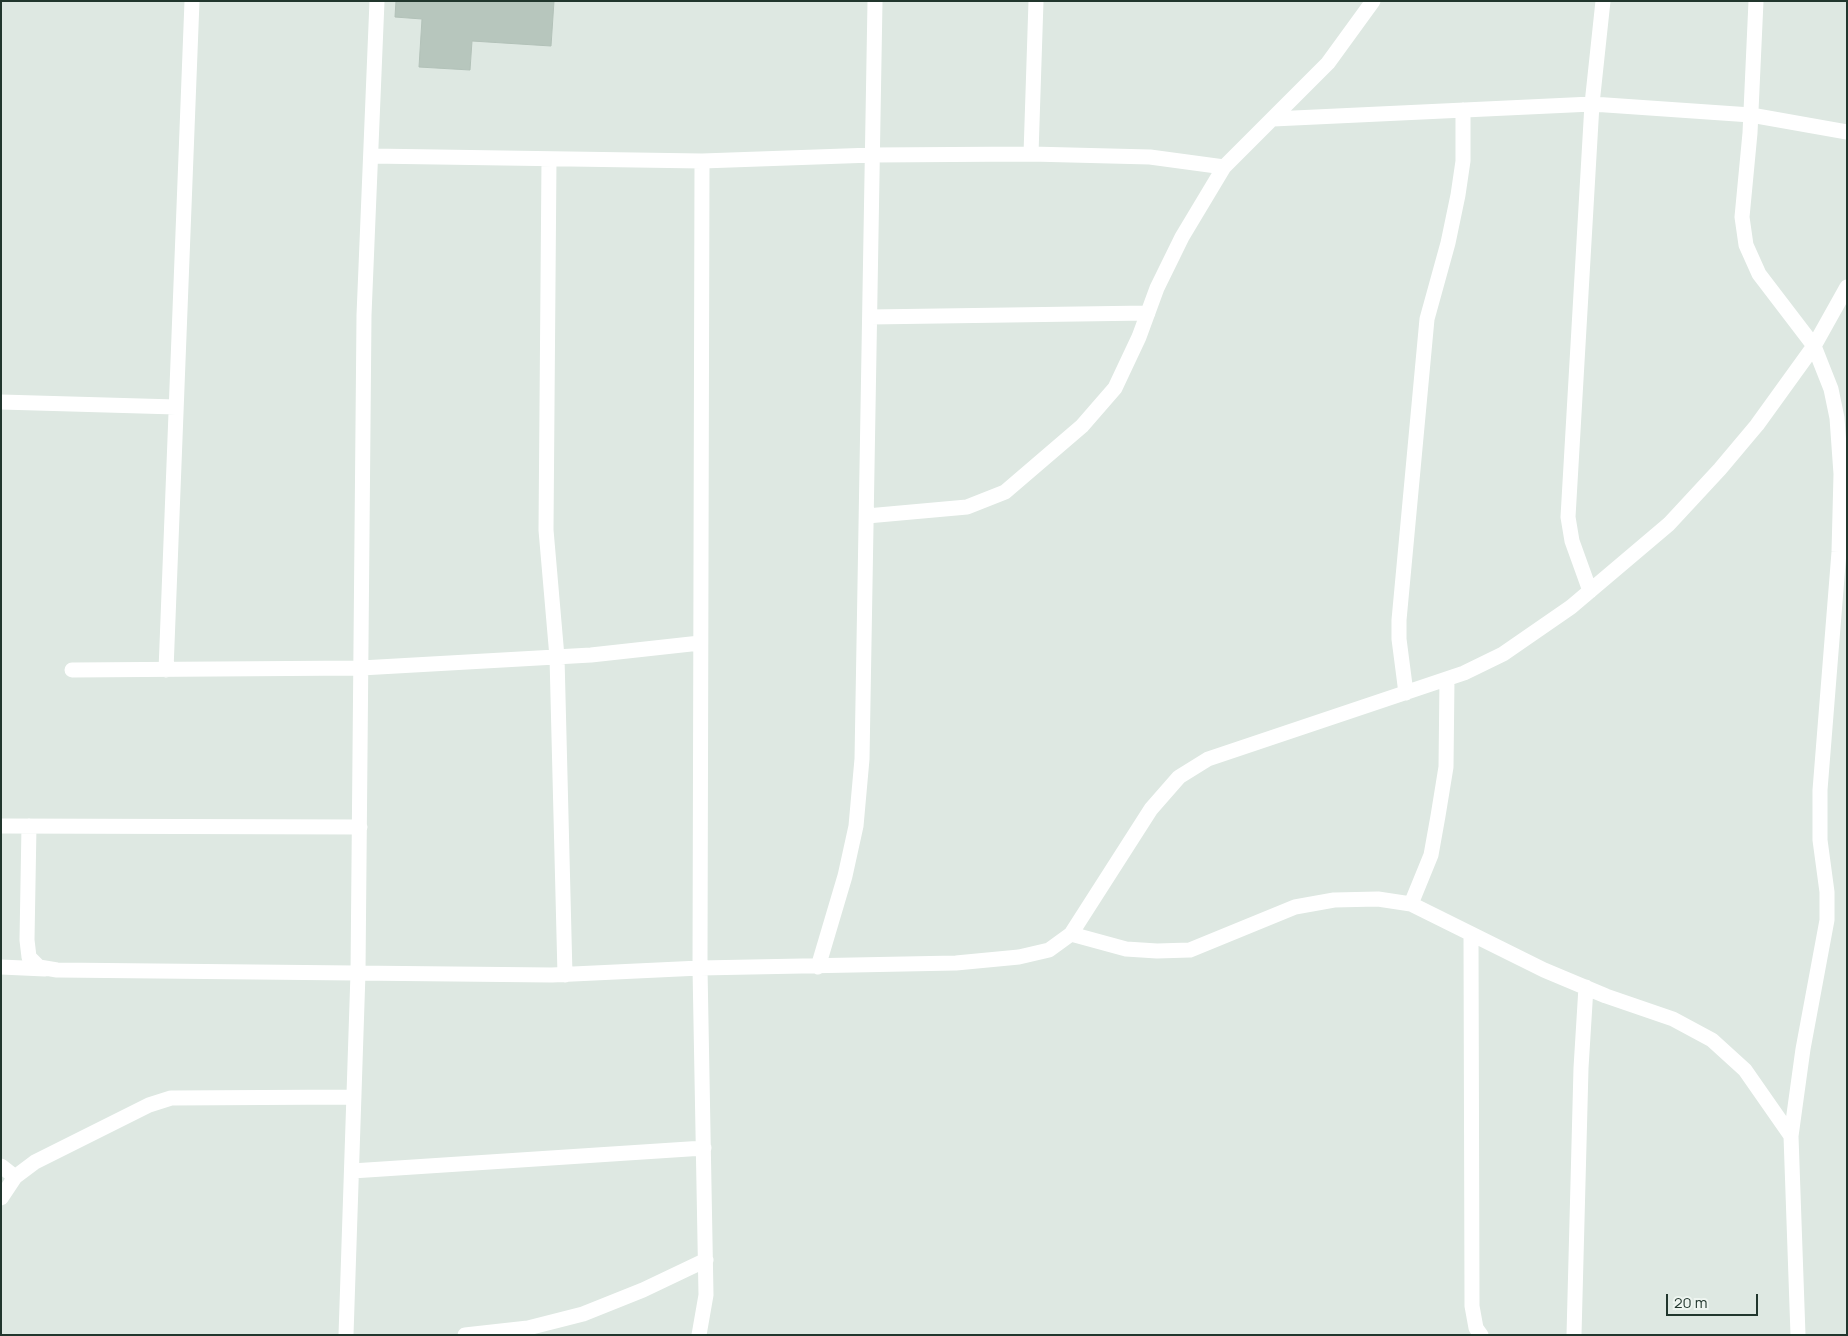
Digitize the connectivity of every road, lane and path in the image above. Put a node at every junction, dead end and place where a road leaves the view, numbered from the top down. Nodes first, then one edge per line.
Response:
1 (192, 1) edge
2 (377, 1) edge
3 (875, 1) edge
4 (1036, 1) edge
5 (1374, 1) edge
6 (1603, 1) edge
7 (1756, 1) edge
8 (1592, 104) junction
9 (1463, 110) junction
10 (1751, 115) junction
11 (1273, 119) junction
12 (1847, 132) edge
13 (1031, 154) junction
14 (873, 155) junction
15 (371, 156) junction
16 (549, 159) junction
17 (702, 161) junction
18 (1224, 167) junction
19 (1847, 287) edge
20 (1148, 313) junction
21 (870, 317) junction
22 (1814, 346) junction
23 (1, 402) edge
24 (176, 406) junction
25 (867, 516) junction
26 (1590, 591) junction
27 (700, 643) junction
28 (557, 656) junction
29 (362, 668) junction
30 (72, 670) dead end
31 (166, 670) junction
32 (1447, 679) junction
33 (1406, 693) junction
34 (1, 826) edge
35 (29, 826) junction
36 (360, 827) junction
37 (1411, 904) junction
38 (1071, 934) junction
39 (1471, 935) junction
40 (1, 967) edge
41 (818, 967) junction
42 (700, 968) junction
43 (57, 970) junction
44 (358, 973) junction
45 (565, 974) junction
46 (1586, 987) junction
47 (354, 1097) junction
48 (1791, 1136) junction
49 (704, 1148) junction
50 (1, 1166) edge
51 (352, 1171) junction
52 (15, 1177) junction
53 (1, 1198) edge
54 (706, 1260) junction
55 (346, 1335) edge
56 (465, 1335) edge
57 (699, 1335) edge
58 (1481, 1335) edge
59 (1574, 1335) edge
60 (1798, 1335) edge

1 - 24 street
2 - 15 street
3 - 14 street
4 - 13 street
5 - 11 street
6 - 8 street
7 - 10 street
8 - 9 street
8 - 10 street
8 - 26 street
9 - 11 street
9 - 33 street
10 - 12 street
10 - 22 street
11 - 18 street
13 - 14 street
13 - 18 street
14 - 17 street
14 - 21 street
15 - 16 street
15 - 29 street
16 - 17 street
16 - 28 street
17 - 27 street
18 - 20 street
19 - 22 street
20 - 21 street
20 - 25 street
21 - 25 street
22 - 26 street
22 - 48 street
23 - 24 street
24 - 31 street
25 - 41 street
26 - 32 street
27 - 28 street
27 - 42 street
28 - 29 street
28 - 45 street
29 - 31 street
29 - 36 street
30 - 31 street
32 - 33 street
32 - 37 street
33 - 38 street
34 - 35 street
35 - 36 street
35 - 43 street
36 - 44 street
37 - 38 street
37 - 39 street
38 - 41 street
39 - 46 street
39 - 58 street
40 - 43 street
41 - 42 street
42 - 45 street
42 - 49 street
43 - 44 street
44 - 45 street
44 - 47 street
46 - 48 street
46 - 59 street
47 - 51 street
47 - 52 street
48 - 60 street
49 - 51 street
49 - 54 street
50 - 52 street
51 - 55 street
52 - 53 street
54 - 56 street
54 - 57 street

